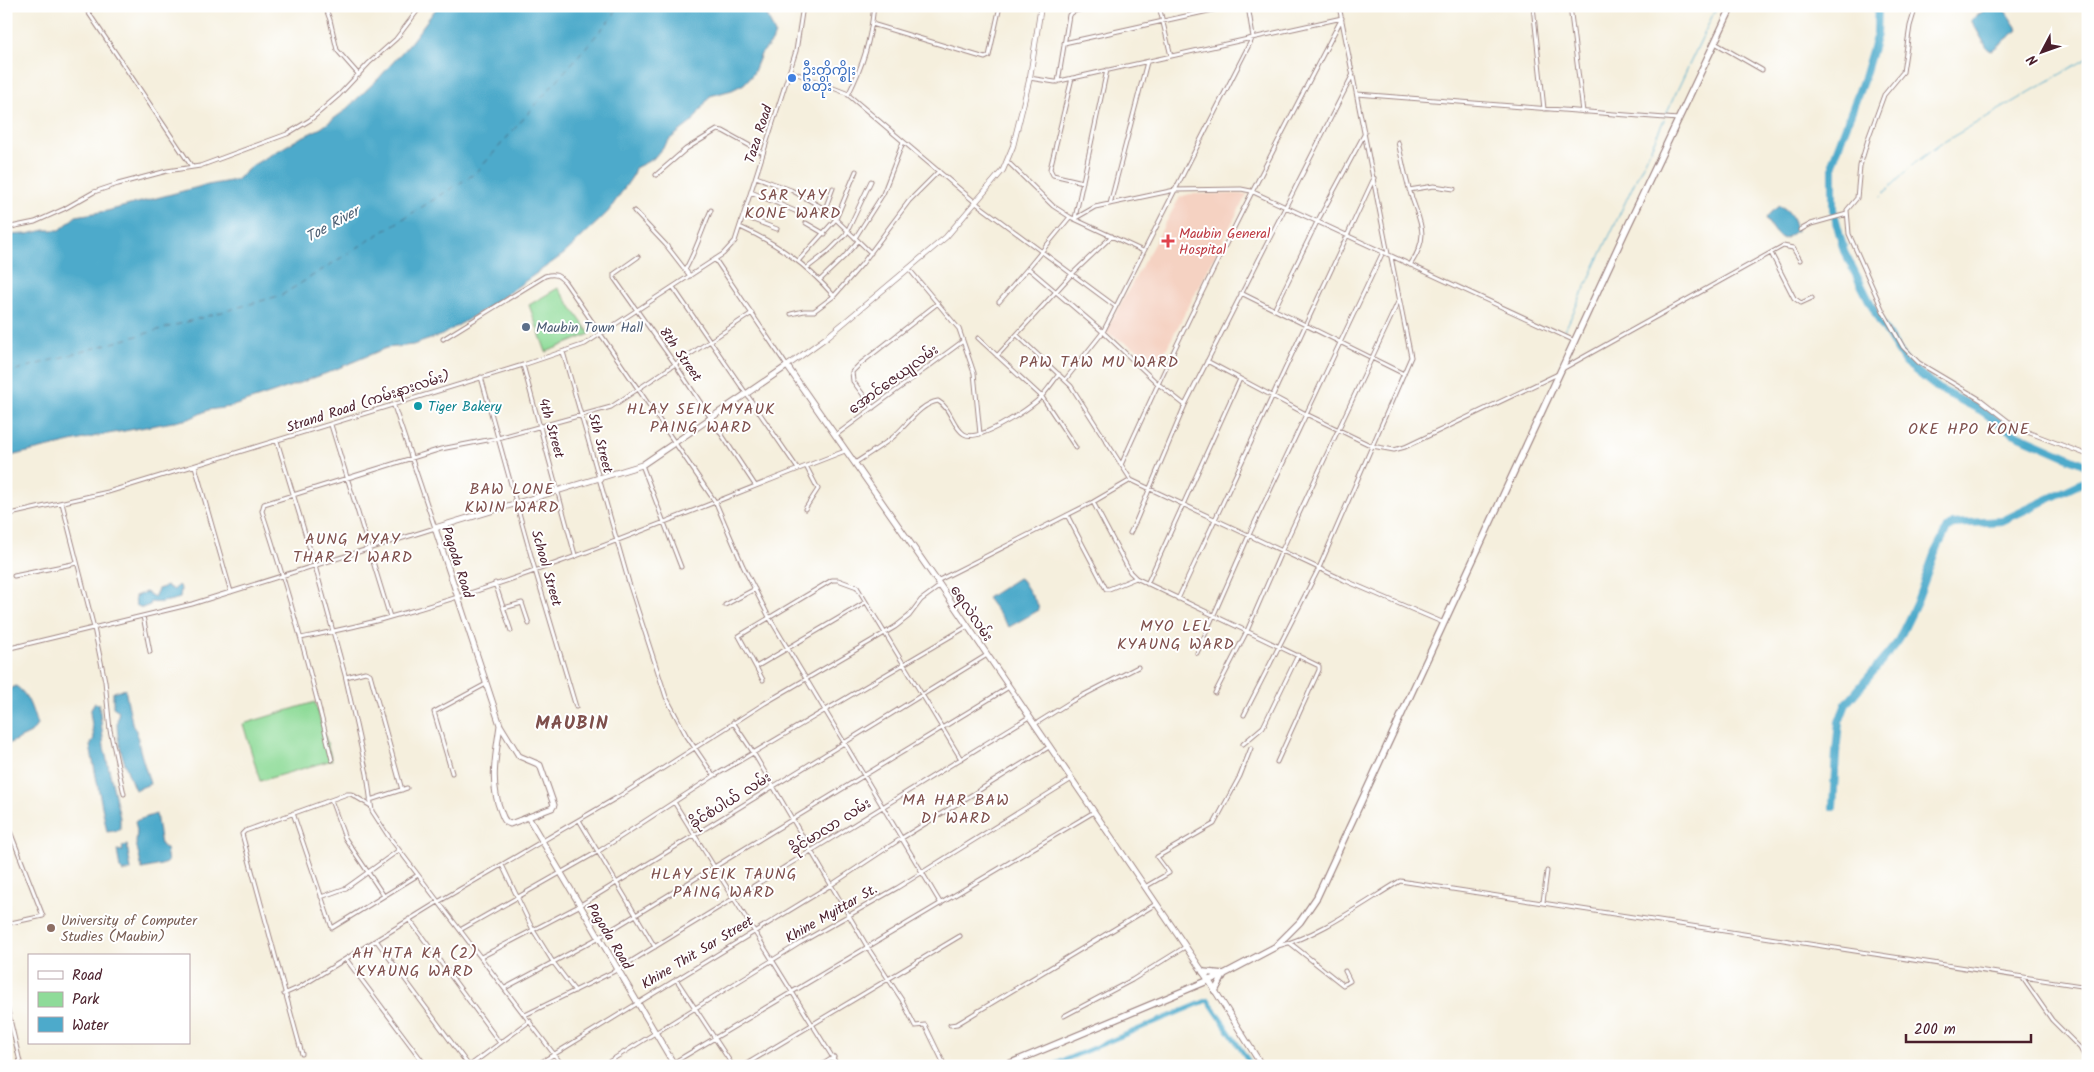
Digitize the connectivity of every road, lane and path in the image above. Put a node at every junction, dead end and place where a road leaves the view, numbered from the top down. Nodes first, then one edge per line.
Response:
1 (84, 6) edge
2 (325, 6) edge
3 (421, 6) edge
4 (803, 6) edge
5 (874, 6) edge
6 (1000, 6) edge
7 (1041, 6) edge
8 (1093, 6) edge
9 (1159, 6) edge
10 (1231, 6) edge
11 (1248, 6) edge
12 (1339, 6) edge
13 (1534, 6) edge
14 (1570, 6) edge
15 (1732, 6) edge
16 (1916, 6) edge
17 (1342, 18) junction
18 (1164, 21) junction
19 (872, 24) junction
20 (1253, 37) junction
21 (1064, 43) junction
22 (1715, 43) junction
23 (1171, 56) junction
24 (1147, 61) junction
25 (1107, 70) junction
26 (1762, 70) dead end
27 (790, 71) junction
28 (1353, 74) junction
29 (359, 75) junction
30 (1030, 78) junction
31 (1072, 78) junction
32 (1058, 82) junction
33 (848, 94) junction
34 (1357, 94) junction
35 (1544, 109) junction
36 (1583, 112) junction
37 (1678, 120) junction
38 (1365, 132) junction
39 (903, 142) junction
40 (1398, 142) dead end
41 (763, 153) junction
42 (1008, 162) junction
43 (192, 167) junction
44 (856, 171) dead end
45 (940, 171) junction
46 (656, 176) dead end
47 (756, 177) junction
48 (1374, 178) junction
49 (871, 181) dead end
50 (1083, 182) junction
51 (833, 188) dead end
52 (1454, 189) dead end
53 (1175, 190) junction
54 (1409, 190) junction
55 (1251, 191) junction
56 (751, 192) junction
57 (976, 203) junction
58 (1110, 204) junction
59 (1285, 207) junction
60 (825, 209) junction
61 (711, 210) dead end
62 (634, 211) dead end
63 (802, 214) dead end
64 (1847, 214) junction
65 (743, 216) junction
66 (1072, 218) junction
67 (836, 219) junction
68 (1317, 222) junction
69 (806, 223) dead end
70 (740, 227) junction
71 (6, 228) edge
72 (777, 229) dead end
73 (847, 230) junction
74 (1800, 230) dead end
75 (825, 234) junction
76 (1112, 236) junction
77 (1347, 236) junction
78 (857, 239) junction
79 (1143, 251) junction
80 (1042, 252) junction
81 (1383, 252) junction
82 (871, 253) junction
83 (1771, 253) junction
84 (1390, 255) junction
85 (638, 257) dead end
86 (716, 259) junction
87 (799, 260) junction
88 (1800, 260) dead end
89 (1410, 265) junction
90 (807, 268) junction
91 (908, 268) junction
92 (1028, 268) junction
93 (685, 270) junction
94 (1072, 274) junction
95 (690, 276) junction
96 (820, 280) junction
97 (673, 287) junction
98 (1056, 292) junction
99 (1241, 293) junction
100 (834, 296) junction
101 (1812, 298) dead end
102 (1400, 300) junction
103 (999, 302) dead end
104 (938, 303) junction
105 (1115, 306) junction
106 (1274, 310) junction
107 (637, 311) junction
108 (752, 313) junction
109 (791, 314) dead end
110 (1305, 325) junction
111 (1103, 332) junction
112 (600, 334) junction
113 (1017, 335) junction
114 (978, 338) dead end
115 (443, 340) dead end
116 (710, 340) junction
117 (963, 341) junction
118 (1340, 342) junction
119 (1576, 342) junction
120 (563, 352) junction
121 (997, 356) junction
122 (1372, 359) junction
123 (1207, 360) junction
124 (675, 364) junction
125 (523, 365) junction
126 (788, 366) junction
127 (1562, 371) junction
128 (1059, 374) junction
129 (1404, 374) junction
130 (481, 377) junction
131 (1240, 379) junction
132 (1065, 380) junction
133 (1157, 383) junction
134 (638, 389) junction
135 (747, 393) junction
136 (1042, 397) junction
137 (1272, 397) junction
138 (1185, 405) junction
139 (394, 406) junction
140 (873, 408) junction
141 (1306, 414) junction
142 (582, 416) junction
143 (712, 418) junction
144 (331, 425) junction
145 (540, 427) junction
146 (1339, 432) junction
147 (980, 434) junction
148 (836, 435) junction
149 (498, 438) junction
150 (277, 441) junction
151 (676, 442) junction
152 (1372, 446) junction
153 (1076, 448) dead end
154 (846, 450) junction
155 (2088, 455) edge
156 (412, 458) junction
157 (855, 463) junction
158 (642, 465) junction
159 (1121, 465) junction
160 (195, 466) junction
161 (806, 466) junction
162 (798, 469) junction
163 (347, 477) junction
164 (599, 479) junction
165 (1131, 480) junction
166 (755, 486) junction
167 (1150, 488) junction
168 (558, 490) junction
169 (294, 494) junction
170 (516, 502) junction
171 (1093, 502) junction
172 (62, 503) junction
173 (716, 503) junction
174 (1182, 504) junction
175 (806, 509) dead end
176 (6, 515) edge
177 (1067, 515) junction
178 (1215, 519) junction
179 (663, 521) junction
180 (435, 528) junction
181 (1130, 532) dead end
182 (1249, 535) junction
183 (617, 540) junction
184 (369, 549) junction
185 (1282, 550) junction
186 (575, 555) junction
187 (77, 563) junction
188 (315, 566) junction
189 (681, 567) dead end
190 (1319, 568) junction
191 (535, 570) junction
192 (14, 576) dead end
193 (283, 576) junction
194 (1136, 578) junction
195 (495, 583) junction
196 (939, 584) junction
197 (1147, 584) junction
198 (755, 589) junction
199 (231, 592) junction
200 (457, 596) junction
201 (1178, 599) junction
202 (866, 602) junction
203 (725, 604) dead end
204 (504, 608) junction
205 (1213, 615) junction
206 (142, 616) junction
207 (390, 617) junction
208 (770, 617) junction
209 (1444, 623) junction
210 (529, 624) dead end
211 (968, 626) junction
212 (94, 628) junction
213 (333, 631) junction
214 (511, 631) dead end
215 (1247, 631) junction
216 (885, 632) junction
217 (301, 638) junction
218 (1279, 646) junction
219 (788, 648) junction
220 (6, 649) edge
221 (150, 652) dead end
222 (1196, 653) dead end
223 (988, 655) junction
224 (1298, 655) junction
225 (904, 664) junction
226 (1138, 666) dead end
227 (756, 667) junction
228 (346, 677) junction
229 (806, 679) junction
230 (763, 680) dead end
231 (486, 684) junction
232 (1009, 686) junction
233 (1215, 693) dead end
234 (923, 695) junction
235 (576, 707) dead end
236 (824, 710) junction
237 (1244, 715) dead end
238 (1030, 717) junction
239 (733, 722) junction
240 (1034, 724) junction
241 (500, 726) junction
242 (942, 728) junction
243 (845, 743) junction
244 (1244, 744) dead end
245 (1050, 746) junction
246 (694, 747) junction
247 (1251, 748) dead end
248 (753, 752) junction
249 (961, 759) junction
250 (332, 760) dead end
251 (1277, 762) dead end
252 (452, 773) dead end
253 (714, 776) junction
254 (863, 776) junction
255 (1072, 780) junction
256 (773, 787) junction
257 (407, 788) dead end
258 (402, 790) junction
259 (124, 794) dead end
260 (331, 800) junction
261 (370, 800) junction
262 (674, 802) junction
263 (372, 806) junction
264 (882, 808) junction
265 (1094, 812) junction
266 (293, 813) junction
267 (528, 818) junction
268 (579, 820) junction
269 (792, 820) junction
270 (6, 821) edge
271 (694, 835) junction
272 (902, 838) junction
273 (541, 842) junction
274 (399, 850) junction
275 (599, 851) junction
276 (811, 851) junction
277 (502, 865) junction
278 (714, 867) junction
279 (1547, 870) dead end
280 (923, 872) junction
281 (368, 874) junction
282 (560, 874) junction
283 (418, 875) junction
284 (617, 882) junction
285 (831, 884) junction
286 (1145, 887) junction
287 (384, 896) junction
288 (321, 897) junction
289 (518, 897) junction
290 (734, 899) junction
291 (438, 902) junction
292 (1543, 902) junction
293 (941, 904) junction
294 (1156, 904) junction
295 (579, 906) junction
296 (635, 915) junction
297 (848, 915) junction
298 (409, 920) junction
299 (6, 924) edge
300 (460, 930) junction
301 (533, 930) junction
302 (754, 931) junction
303 (960, 936) dead end
304 (598, 938) junction
305 (376, 940) junction
306 (1290, 943) junction
307 (655, 947) junction
308 (1186, 947) junction
309 (1274, 947) junction
310 (868, 948) junction
311 (481, 957) junction
312 (346, 958) junction
313 (772, 960) junction
314 (553, 962) junction
315 (617, 970) junction
316 (1345, 971) dead end
317 (1203, 972) junction
318 (1224, 974) junction
319 (2022, 977) junction
320 (676, 978) junction
321 (887, 979) junction
322 (1209, 981) junction
323 (2088, 987) edge
324 (504, 988) junction
325 (575, 991) junction
326 (1215, 991) junction
327 (793, 992) junction
328 (284, 994) junction
329 (6, 1002) edge
330 (636, 1002) junction
331 (695, 1007) junction
332 (525, 1015) junction
333 (1064, 1016) dead end
334 (530, 1021) junction
335 (812, 1023) junction
336 (950, 1025) dead end
337 (656, 1032) junction
338 (715, 1038) junction
339 (500, 1043) junction
340 (554, 1053) junction
341 (302, 1054) dead end
342 (834, 1057) junction
343 (2088, 1062) edge
344 (674, 1064) edge
345 (21, 1066) edge
346 (426, 1066) edge
347 (469, 1066) edge
348 (535, 1066) edge
349 (563, 1066) edge
350 (602, 1066) edge
351 (733, 1066) edge
352 (743, 1066) edge
353 (820, 1066) edge
354 (838, 1066) edge
355 (945, 1066) edge
356 (1004, 1066) edge
357 (1262, 1066) edge

1 - 43 street
2 - 29 street
3 - 29 street
4 - 27 street, Taza Road
5 - 19 street
6 - 19 street
7 - 30 street
8 - 21 street
9 - 18 street
10 - 18 street
11 - 20 street
12 - 17 street
13 - 35 street
14 - 36 street
15 - 22 main road
16 - 64 street
17 - 20 street
17 - 28 street
17 - 55 street
18 - 21 street
18 - 23 street
19 - 33 street
20 - 23 street
20 - 53 street
21 - 32 street
22 - 26 street
22 - 37 main road
23 - 24 street
24 - 25 street
24 - 58 street
25 - 31 street
25 - 50 street
27 - 33 street
27 - 41 street, Taza Road
28 - 34 street
28 - 59 street
29 - 43 street
30 - 32 street
30 - 42 street
31 - 32 street
31 - 50 street
33 - 39 street
34 - 35 street
34 - 38 street
35 - 36 street
36 - 37 street
37 - 119 main road
38 - 48 street
38 - 68 street
39 - 45 street
39 - 78 street
40 - 54 street
41 - 46 street
41 - 47 street, Taza Road
42 - 57 street
42 - 66 street
43 - 71 street
44 - 67 street
45 - 57 street
45 - 82 street
47 - 56 street, Taza Road
47 - 60 street
48 - 77 street
48 - 84 street
49 - 73 street
50 - 66 street
51 - 60 street
52 - 54 street
53 - 55 street
53 - 58 street
53 - 79 street
54 - 89 street
55 - 59 street
55 - 133 street
56 - 63 street
56 - 65 street, Taza Road
57 - 80 street
57 - 91 street
58 - 66 street
59 - 68 street
59 - 99 street
60 - 67 street
61 - 93 street
62 - 93 street
64 - 74 street
64 - 155 street
65 - 70 street, Taza Road
65 - 72 street
66 - 76 street
66 - 80 street
67 - 73 street
67 - 75 street
68 - 77 street
68 - 106 street
69 - 75 street
70 - 86 street, Taza Road
70 - 87 street
73 - 78 street
73 - 90 street
75 - 87 street
76 - 79 street
76 - 94 street
77 - 81 street
77 - 110 street
78 - 82 street
78 - 96 street
79 - 105 street
80 - 92 street
80 - 94 street
81 - 84 street
81 - 118 street
82 - 100 street
83 - 88 street
83 - 101 street
83 - 127 street
84 - 89 street
84 - 102 street
85 - 107 street, 8th Street
86 - 95 street, Strand Road (ကမ်းနားလမ်း)
86 - 108 street, ရေလဲလမ်း
87 - 90 street
89 - 119 street
90 - 96 street
91 - 104 street
91 - 126 street
92 - 98 street
92 - 103 street
93 - 95 street
94 - 98 street
94 - 105 street
95 - 97 street, Strand Road (ကမ်းနားလမ်း)
96 - 100 street
97 - 107 street, Strand Road (ကမ်းနားလမ်း)
97 - 116 street
98 - 111 street
98 - 113 street
99 - 106 street
99 - 123 street
100 - 109 street
102 - 122 street
102 - 129 street
104 - 117 street
104 - 140 street
105 - 111 street
106 - 110 street
107 - 112 street, Strand Road (ကမ်းနားလမ်း)
107 - 124 street, 8th Street
108 - 116 street
108 - 126 street, ရေလဲလမ်း
110 - 118 street
110 - 137 street
111 - 132 street
111 - 133 street
112 - 115 street
112 - 120 street, Strand Road (ကမ်းနားလမ်း)
112 - 134 street
113 - 121 street
113 - 128 street
114 - 121 street
116 - 124 street
116 - 135 street
117 - 140 street, အောင်ဇေယျလမ်း
117 - 147 street
118 - 122 street
118 - 141 street
119 - 127 main road
120 - 125 street, Strand Road (ကမ်းနားလမ်း)
120 - 142 street, 5th Street
121 - 136 street
122 - 129 street
122 - 146 street
123 - 131 street
123 - 138 street
124 - 134 street
124 - 143 street, 8th Street
125 - 130 street, Strand Road (ကမ်းနားလမ်း)
125 - 145 street, 4th Street
126 - 135 main road
126 - 148 main road, ရေလဲလမ်း
127 - 152 street
127 - 209 main road
128 - 132 street
128 - 136 street
129 - 152 street
130 - 139 street, Strand Road (ကမ်းနားလမ်း)
130 - 149 street, School Street
131 - 137 street
131 - 174 street
132 - 159 street
133 - 138 street
133 - 159 street
134 - 142 street
134 - 151 street
135 - 143 main road
135 - 162 street
136 - 147 street
136 - 153 street
137 - 141 street
137 - 178 street
138 - 167 street
139 - 144 street, Strand Road (ကမ်းနားလမ်း)
139 - 156 street, Pagoda Road
140 - 148 street, အောင်ဇေယျလမ်း
141 - 146 street
141 - 182 street
142 - 145 street
142 - 164 street, 5th Street
143 - 151 main road
143 - 166 street, 8th Street
144 - 150 street, Strand Road (ကမ်းနားလမ်း)
144 - 163 street
145 - 149 street
145 - 168 street, 4th Street
146 - 152 street
146 - 185 street
147 - 157 street
148 - 154 main road, ရေလဲလမ်း
149 - 156 street
149 - 170 street, School Street
150 - 160 street, Strand Road (ကမ်းနားလမ်း)
150 - 169 street
151 - 158 main road
151 - 173 street
152 - 190 street
154 - 157 main road, ရေလဲလမ်း
154 - 161 street
156 - 163 street
156 - 180 street, Pagoda Road
157 - 196 main road, ရေလဲလမ်း
158 - 164 main road
158 - 179 street
159 - 165 street
160 - 172 street, Strand Road (ကမ်းနားလမ်း)
160 - 199 street
161 - 162 street
161 - 175 street
162 - 166 street
163 - 169 street
163 - 184 street
164 - 168 main road
164 - 183 street, 5th Street
165 - 167 street
165 - 171 street
166 - 173 street
167 - 174 street
167 - 181 street
168 - 170 main road
168 - 186 street, 4th Street
169 - 188 street
169 - 193 street
170 - 180 main road
170 - 191 street, School Street
171 - 177 street
171 - 194 street
172 - 176 street, Strand Road (ကမ်းနားလမ်း)
172 - 187 street
173 - 179 street
173 - 198 street
174 - 178 street
174 - 197 street
177 - 194 street
177 - 196 street
178 - 182 street
178 - 201 street
179 - 183 street
179 - 189 street
180 - 184 street
180 - 200 main road, Pagoda Road
182 - 185 street
182 - 205 street
183 - 186 street
183 - 246 street, 5th Street
184 - 188 street
184 - 207 street
185 - 190 street
185 - 215 street
186 - 191 street
187 - 192 street
187 - 212 street
188 - 193 street
188 - 213 street
190 - 209 street
190 - 218 street
191 - 195 street
191 - 235 street, School Street
193 - 199 street
193 - 217 street
194 - 197 street
195 - 200 street
195 - 204 street
196 - 211 main road, ရေလဲလမ်း
196 - 216 street
197 - 201 street
198 - 203 street
198 - 208 street
199 - 206 street
200 - 207 street
200 - 231 main road, Pagoda Road
201 - 205 street
202 - 208 street
202 - 216 street
202 - 219 street
204 - 210 street
204 - 214 street
205 - 215 street
205 - 222 street
206 - 212 street
206 - 221 street
207 - 213 street
208 - 219 street
208 - 227 street
209 - 309 main road
211 - 223 main road, ရေလဲလမ်း
211 - 225 street
212 - 220 street
212 - 259 street
213 - 217 street
213 - 228 street
215 - 218 street
215 - 233 street
216 - 225 street
216 - 229 street
217 - 250 street
218 - 224 street
218 - 237 street
219 - 227 street
219 - 229 street
223 - 232 main road, ရေလဲလမ်း
223 - 234 street, ခိုင်စံပါယ် လမ်း
224 - 244 street
224 - 251 street
225 - 234 street
225 - 236 street
226 - 240 street
227 - 230 street
228 - 258 street
228 - 261 street
229 - 236 street
229 - 239 street
231 - 241 main road, Pagoda Road
231 - 252 street
232 - 238 main road, ရေလဲလမ်း
232 - 242 street
234 - 242 street
234 - 243 street, ခိုင်စံပါယ် လမ်း
236 - 243 street
236 - 248 street
238 - 240 main road, ရေလဲလမ်း
238 - 249 street, ခိုင်မာလာ လမ်း
239 - 246 street
239 - 248 street
240 - 245 main road, ရေလဲလမ်း
241 - 267 main road, Pagoda Road
241 - 267 main road, Pagoda Road
242 - 249 street
242 - 254 street
243 - 254 street
243 - 256 street, ခိုင်စံပါယ် လမ်း
245 - 255 main road, ရေလဲလမ်း
245 - 272 street, Khine Thit Sar Street
246 - 253 street, 5th Street
246 - 268 street
247 - 286 street
248 - 253 street
248 - 256 street
249 - 264 street, ခိုင်မာလာ လမ်း
253 - 262 street
254 - 264 street
254 - 269 street
255 - 265 main road, ရေလဲလမ်း
255 - 280 street, Khine Myittar St.
256 - 269 street
256 - 271 street, ခိုင်စံပါယ် လမ်း
257 - 258 street
258 - 261 street
260 - 263 street
260 - 266 street
260 - 281 street
261 - 263 street
262 - 271 street
262 - 275 street
263 - 274 street
264 - 272 street
264 - 276 street, ခိုင်မာလာ လမ်း
265 - 286 main road, ရေလဲလမ်း
265 - 293 street
266 - 288 street
266 - 328 street
267 - 273 main road, Pagoda Road
268 - 273 street
268 - 275 street
269 - 276 street
269 - 278 street
270 - 299 street
271 - 278 street
271 - 284 street, ခိုင်စံပါယ် လမ်း
272 - 280 street
272 - 285 street, Khine Thit Sar Street
273 - 277 street
273 - 282 main road, Pagoda Road
274 - 281 street
274 - 283 street
275 - 282 street
275 - 284 street
276 - 285 street
276 - 290 street, ခိုင်မာလာ လမ်း
277 - 289 street
277 - 291 street
278 - 290 street
278 - 296 street
279 - 292 street
280 - 293 street
280 - 297 street, Khine Myittar St.
281 - 287 street
281 - 288 street
282 - 289 street
282 - 295 main road, Pagoda Road
283 - 287 street
283 - 291 street
284 - 295 street, ခိုင်စံပါယ် လမ်း
284 - 296 street
285 - 297 street
285 - 302 street, Khine Thit Sar Street
286 - 294 main road, ရေလဲလမ်း
287 - 288 street
289 - 300 street
289 - 301 street
290 - 302 street
290 - 307 street, ခိုင်မာလာ လမ်း
291 - 298 street
291 - 300 street
292 - 306 street
292 - 319 street
293 - 310 street
294 - 308 main road, ရေလဲလမ်း
294 - 336 street
295 - 301 street, ခိုင်စံပါယ် လမ်း
295 - 304 main road, Pagoda Road
296 - 304 street
296 - 307 street
297 - 310 street
297 - 313 street, Khine Myittar St.
298 - 305 street
298 - 339 street
300 - 311 street
301 - 311 street, ခိုင်စံပါယ် လမ်း
301 - 314 street
302 - 313 street
302 - 320 street, Khine Thit Sar Street
303 - 321 street
304 - 314 street
304 - 315 main road, Pagoda Road
305 - 312 street
305 - 347 street
306 - 309 street
306 - 316 street
307 - 315 street, ခိုင်မာလာ လမ်း
308 - 317 main road, ရေလဲလမ်း
308 - 333 street
309 - 318 main road
310 - 321 street
310 - 327 street
311 - 324 street
312 - 328 street
312 - 346 street
313 - 327 street
313 - 331 street, Khine Myittar St.
314 - 324 street
314 - 325 street
315 - 325 street, ခိုင်မာလာ လမ်း
315 - 330 main road, Pagoda Road
317 - 318 main road
317 - 322 main road, ရေလဲလမ်း
318 - 322 main road
318 - 326 main road
319 - 323 street
319 - 343 street
320 - 330 street, Khine Thit Sar Street
320 - 331 street
321 - 335 street
321 - 355 street
322 - 326 main road, ရေလဲလမ်း
322 - 356 main road
324 - 332 street
325 - 332 street, ခိုင်မာလာ လမ်း
326 - 357 main road, ရေလဲလမ်း
327 - 335 street
327 - 338 street
328 - 341 street
329 - 345 street
330 - 337 main road, Pagoda Road
330 - 340 street, Khine Thit Sar Street
331 - 337 street, Khine Myittar St.
331 - 338 street
332 - 334 street
334 - 339 street
334 - 340 street
335 - 342 street
335 - 352 street
337 - 344 main road, Pagoda Road
337 - 350 street, Khine Myittar St.
338 - 344 street
338 - 351 street
339 - 347 street
340 - 348 street, Khine Thit Sar Street
340 - 349 street
342 - 353 street
342 - 354 street

